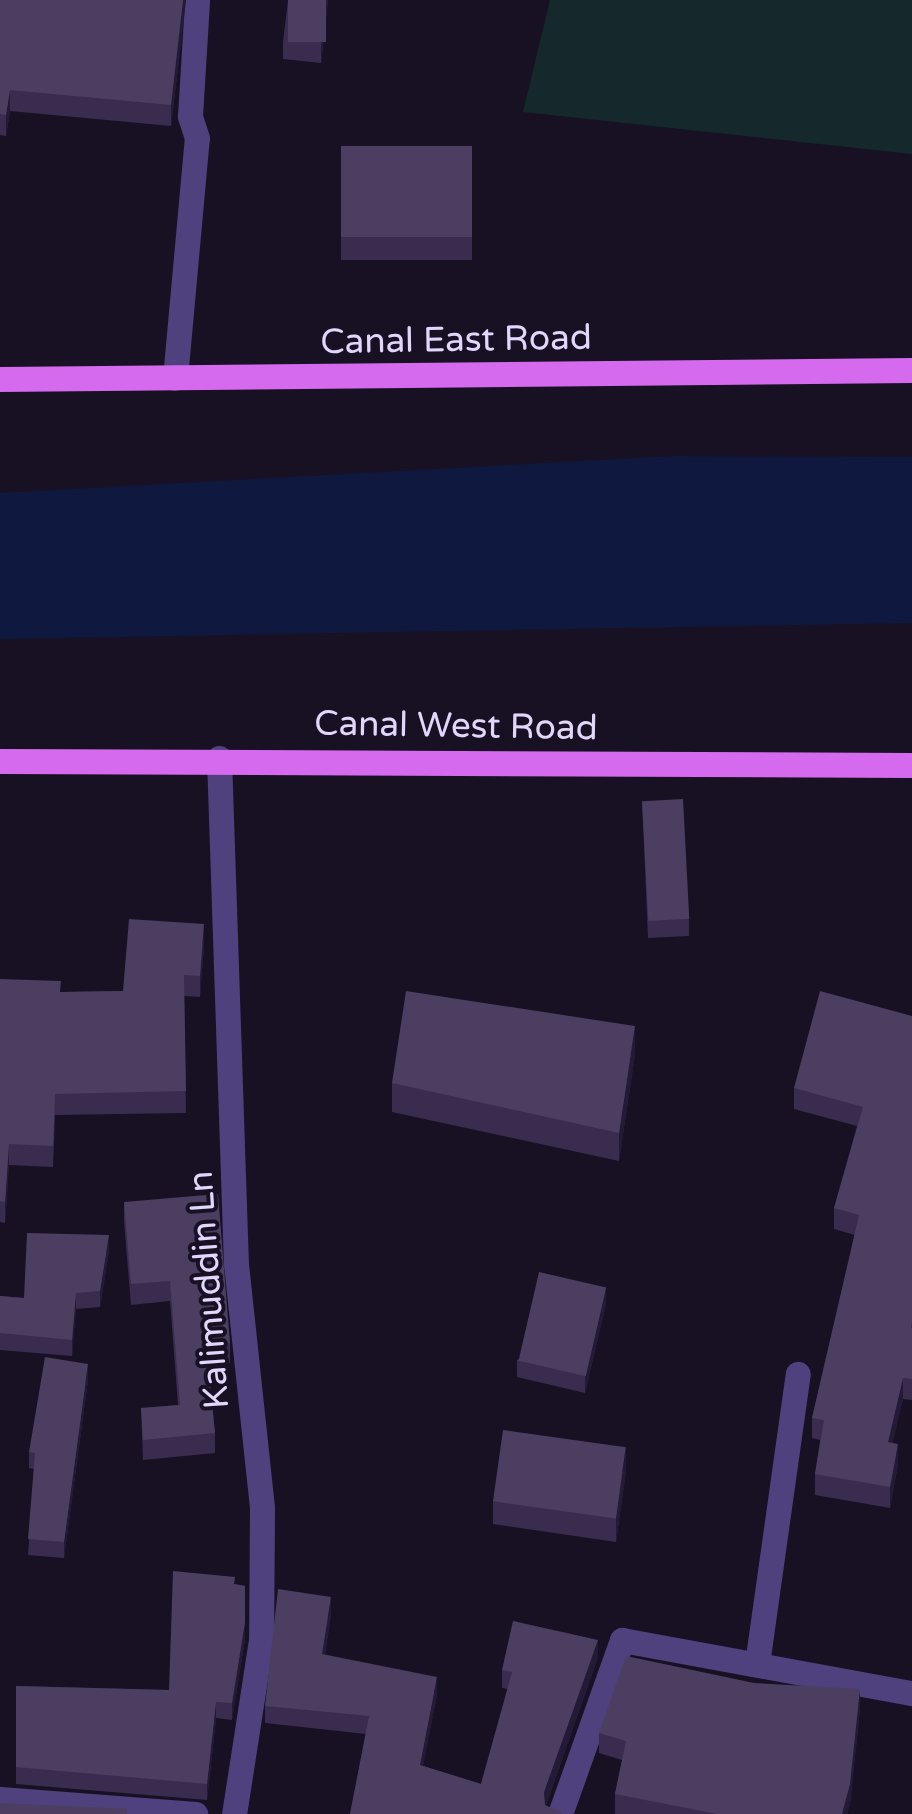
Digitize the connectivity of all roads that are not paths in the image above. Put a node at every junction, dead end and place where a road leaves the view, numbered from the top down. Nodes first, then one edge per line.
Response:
1 (197, 0) edge
2 (912, 370) edge
3 (175, 378) junction
4 (0, 380) edge
5 (220, 758) junction
6 (0, 761) edge
7 (912, 765) edge
8 (798, 1374) dead end
9 (757, 1664) junction
10 (912, 1693) edge
11 (0, 1800) edge
12 (195, 1814) edge
13 (234, 1814) edge
14 (560, 1814) edge

1 - 3 street
2 - 3 main road, Canal East Road
3 - 4 main road, Canal East Road
5 - 6 main road, Canal West Road
5 - 7 main road, Canal West Road
5 - 13 street, Kalimuddin Ln
8 - 9 street
9 - 10 street
9 - 14 street
11 - 12 street

